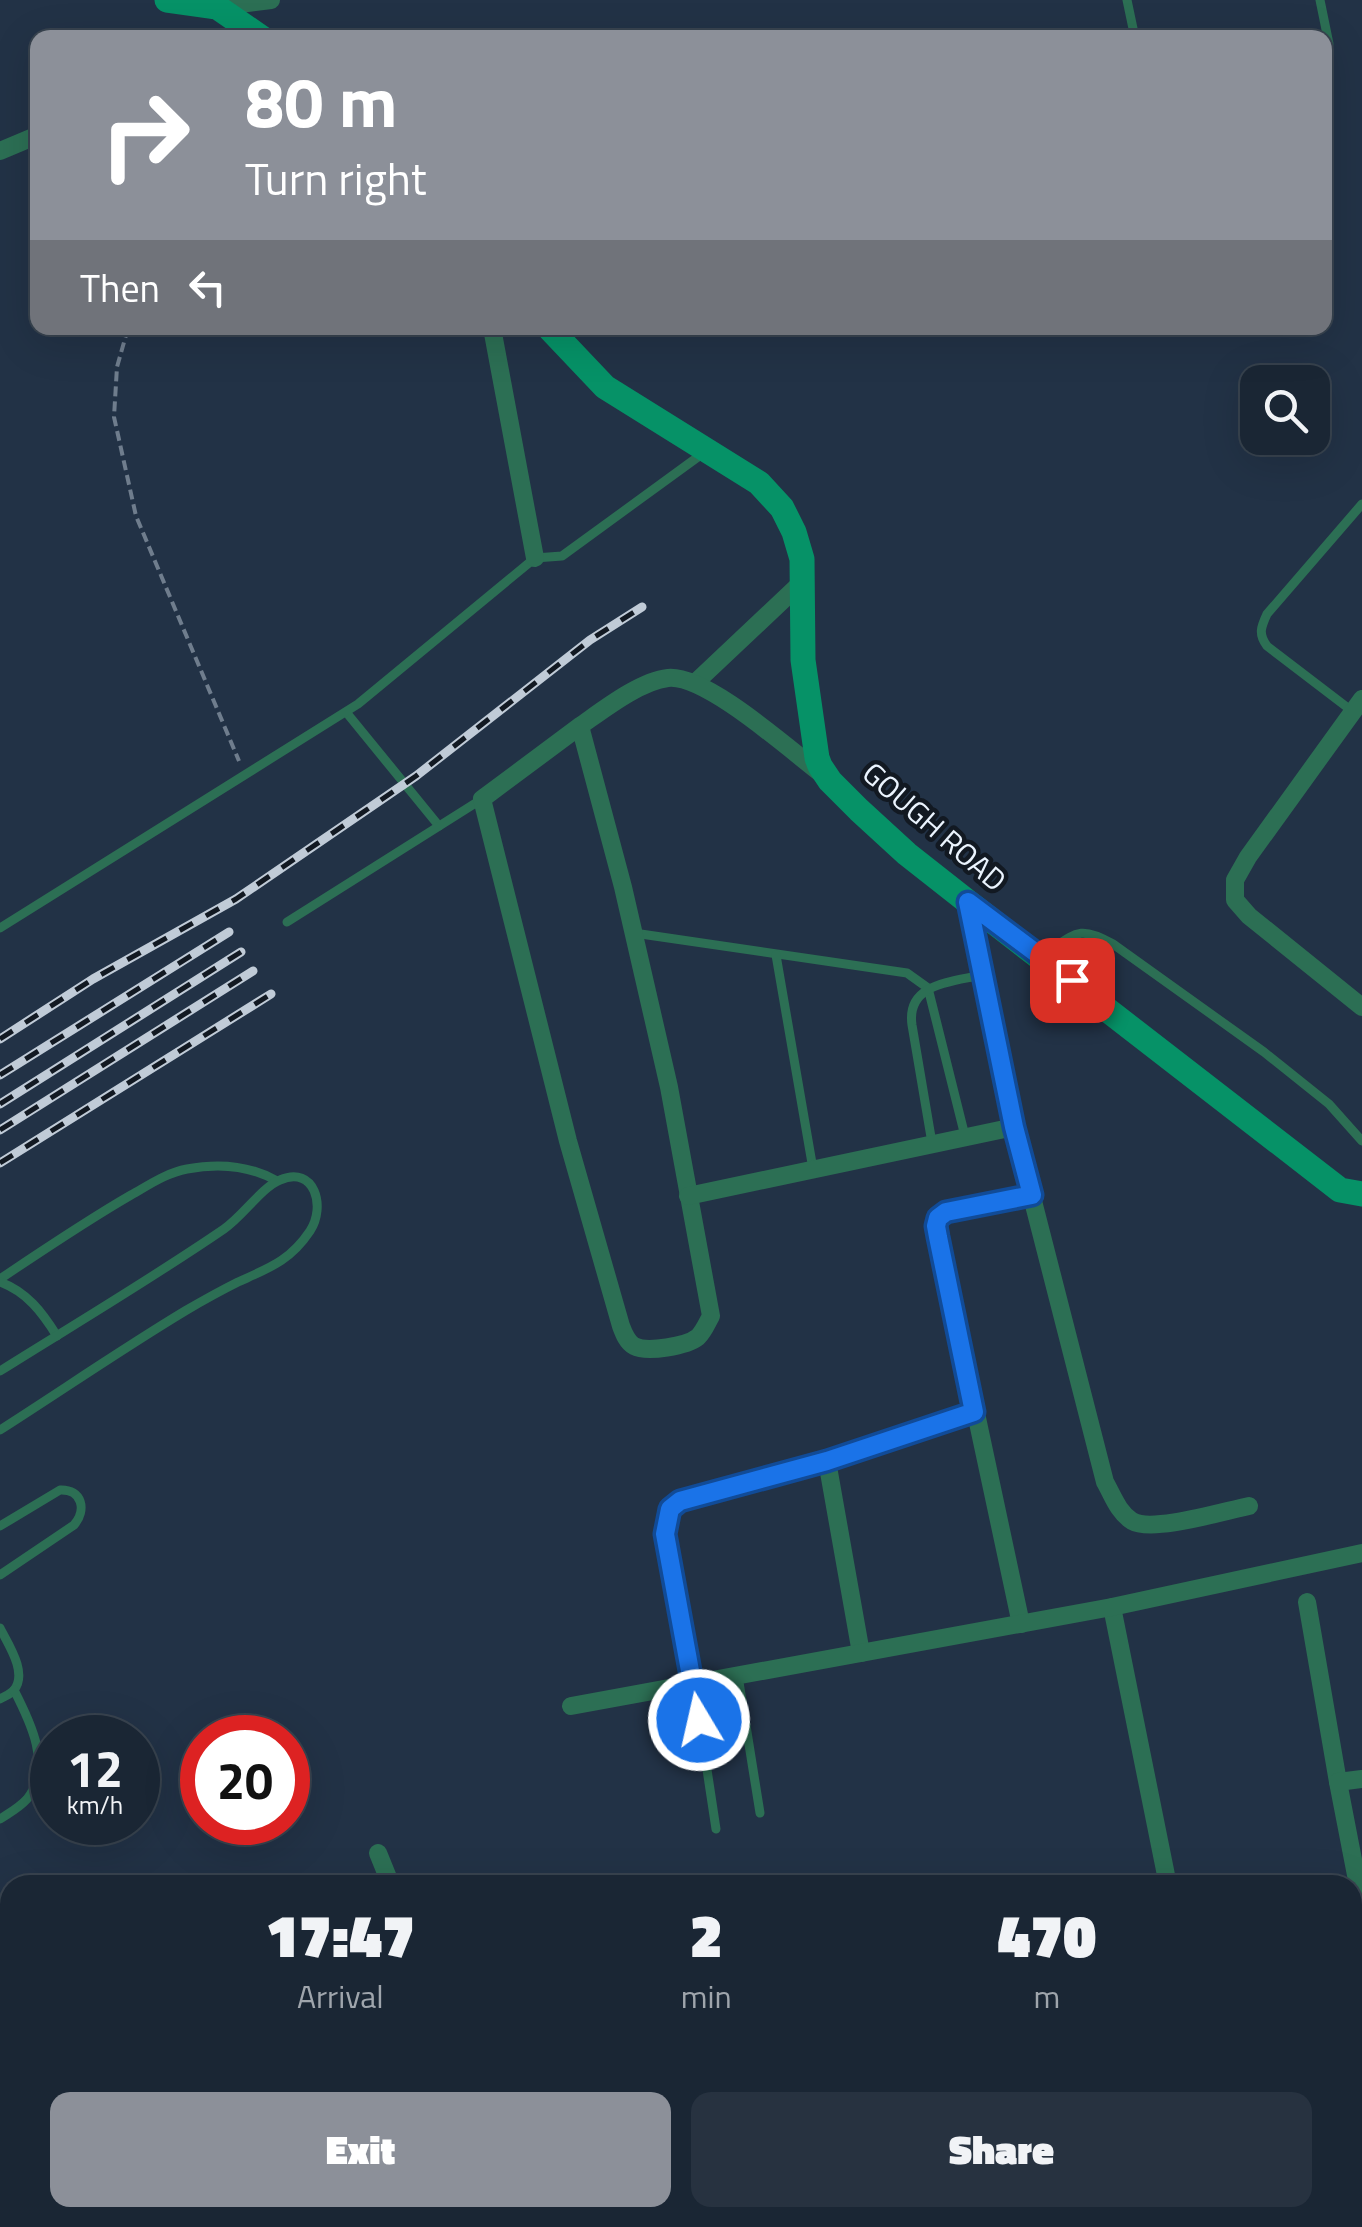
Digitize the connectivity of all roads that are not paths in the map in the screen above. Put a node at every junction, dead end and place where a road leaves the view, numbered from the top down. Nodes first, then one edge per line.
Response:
1 (167, 0) edge
2 (272, 0) edge
3 (1127, 0) edge
4 (1320, 0) edge
5 (217, 7) junction
6 (250, 30) edge
7 (1133, 30) edge
8 (1327, 30) edge
9 (30, 138) edge
10 (0, 151) edge
11 (493, 335) edge
12 (556, 335) edge
13 (707, 451) junction
14 (1362, 504) edge
15 (535, 558) junction
16 (802, 582) junction
17 (695, 682) junction
18 (1359, 709) edge
19 (346, 712) junction
20 (580, 726) junction
21 (830, 780) junction
22 (482, 799) junction
23 (440, 826) junction
24 (968, 902) junction
25 (286, 922) dead end
26 (0, 928) edge
27 (634, 934) junction
28 (776, 955) junction
29 (1041, 956) junction
30 (982, 975) junction
31 (928, 988) junction
32 (1362, 1007) edge
33 (1014, 1127) junction
34 (964, 1136) junction
35 (1362, 1142) edge
36 (932, 1143) junction
37 (813, 1168) junction
38 (277, 1181) junction
39 (1362, 1194) edge
40 (1032, 1195) junction
41 (688, 1196) junction
42 (0, 1280) edge
43 (57, 1336) junction
44 (0, 1371) edge
45 (974, 1412) junction
46 (0, 1430) edge
47 (827, 1461) junction
48 (1250, 1506) dead end
49 (0, 1526) edge
50 (1362, 1553) edge
51 (0, 1575) edge
52 (1307, 1602) dead end
53 (1112, 1608) junction
54 (1021, 1624) junction
55 (0, 1628) edge
56 (861, 1653) junction
57 (738, 1676) junction
58 (694, 1684) junction
59 (14, 1690) junction
60 (0, 1699) edge
61 (570, 1706) dead end
62 (1362, 1780) edge
63 (1338, 1782) junction
64 (760, 1812) dead end
65 (0, 1819) edge
66 (716, 1829) dead end
67 (378, 1853) dead end
68 (387, 1875) edge
69 (1166, 1875) edge
70 (1356, 1875) edge

1 - 5 street
2 - 5 street
3 - 7 lane
4 - 8 lane
5 - 6 street
9 - 10 street
11 - 15 street
12 - 13 street, GOUGH ROAD
13 - 15 lane
13 - 16 street, GOUGH ROAD
14 - 18 lane
15 - 19 lane
16 - 17 street
16 - 21 street, GOUGH ROAD
17 - 20 street
17 - 21 street
18 - 32 street
19 - 23 lane
19 - 26 lane
20 - 22 street
20 - 27 street
21 - 24 street, GOUGH ROAD
22 - 23 lane
22 - 41 street
23 - 25 lane
24 - 29 street, GOUGH ROAD
24 - 30 street
27 - 28 lane
27 - 41 street
28 - 31 lane
28 - 37 lane
29 - 35 lane
29 - 39 street, GOUGH ROAD
30 - 31 lane
30 - 33 street
31 - 34 lane
31 - 36 lane
33 - 34 street
33 - 40 street
34 - 36 street
36 - 37 street
37 - 41 street
38 - 42 lane
38 - 43 lane
38 - 46 lane
40 - 45 street
40 - 48 street
42 - 43 lane
43 - 44 lane
45 - 47 street
45 - 54 street
47 - 56 street
47 - 58 street
49 - 51 lane
50 - 53 street
52 - 63 street
53 - 54 street
53 - 69 street
54 - 56 street
55 - 59 lane
56 - 57 street
57 - 58 street
57 - 64 lane
58 - 61 street
58 - 66 lane
59 - 60 lane
59 - 65 lane
62 - 63 street
63 - 70 street
67 - 68 street

